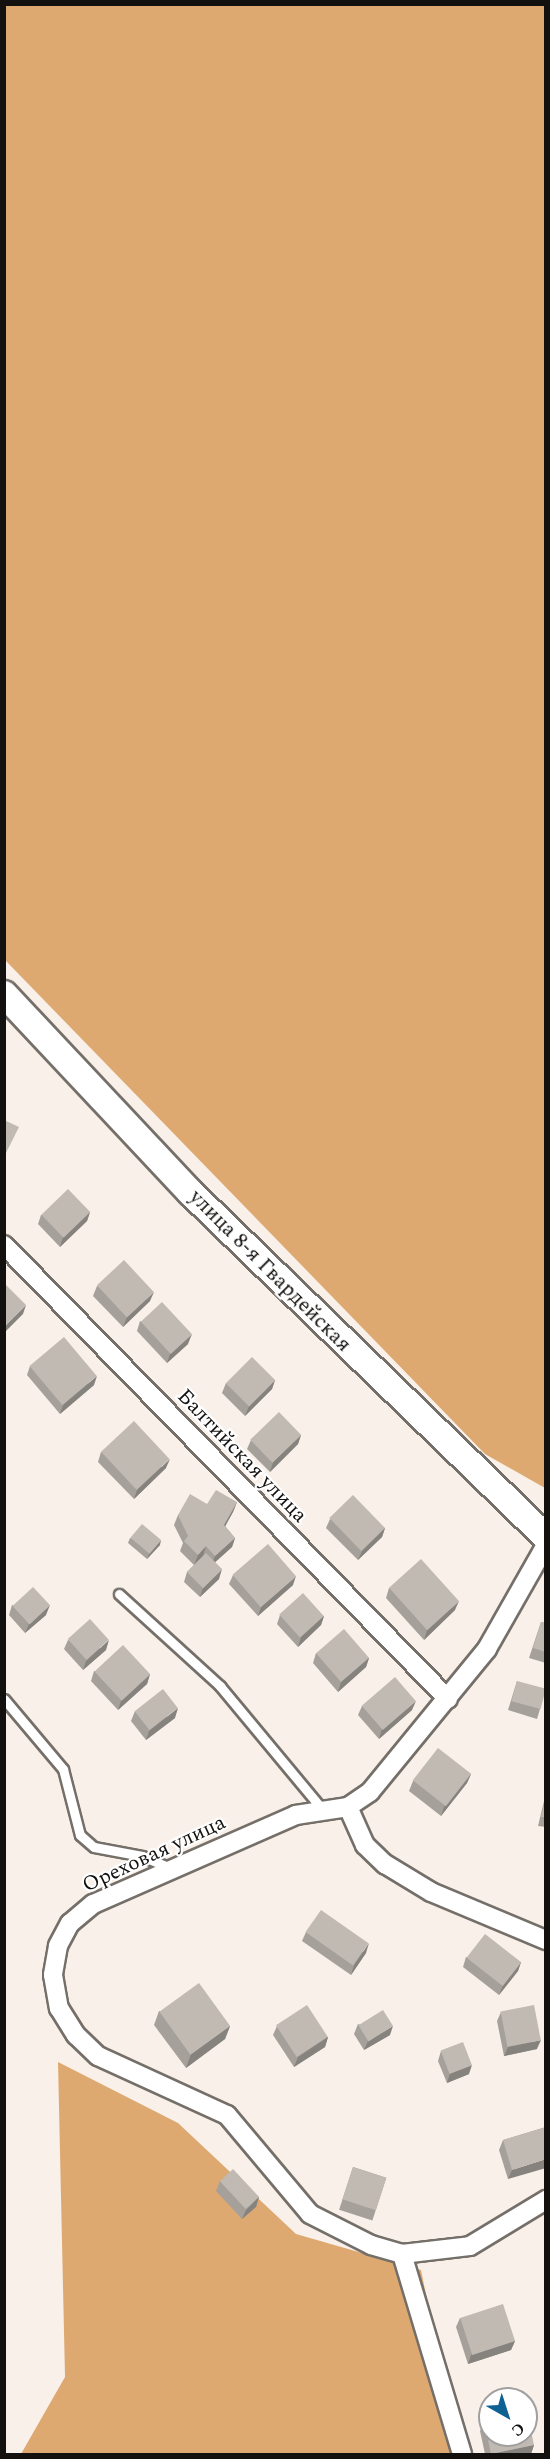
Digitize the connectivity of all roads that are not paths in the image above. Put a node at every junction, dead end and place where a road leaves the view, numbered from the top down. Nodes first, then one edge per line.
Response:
1 (4, 994) edge
2 (4, 1245) edge
3 (546, 1537) edge
4 (546, 1545) edge
5 (119, 1594) dead end
6 (4, 1699) edge
7 (448, 1699) junction
8 (348, 1807) junction
9 (323, 1810) junction
10 (172, 1869) junction
11 (546, 1940) edge
12 (546, 2200) edge
13 (402, 2254) junction
14 (462, 2454) edge

1 - 3 street, улица 8-я Гвардейская
2 - 7 street, Балтийская улица
4 - 7 street
5 - 9 lane
6 - 10 lane
7 - 8 street
8 - 9 street, Ореховая улица
8 - 11 street
9 - 10 street, Ореховая улица
10 - 13 street, Ореховая улица
12 - 13 street
13 - 14 street

